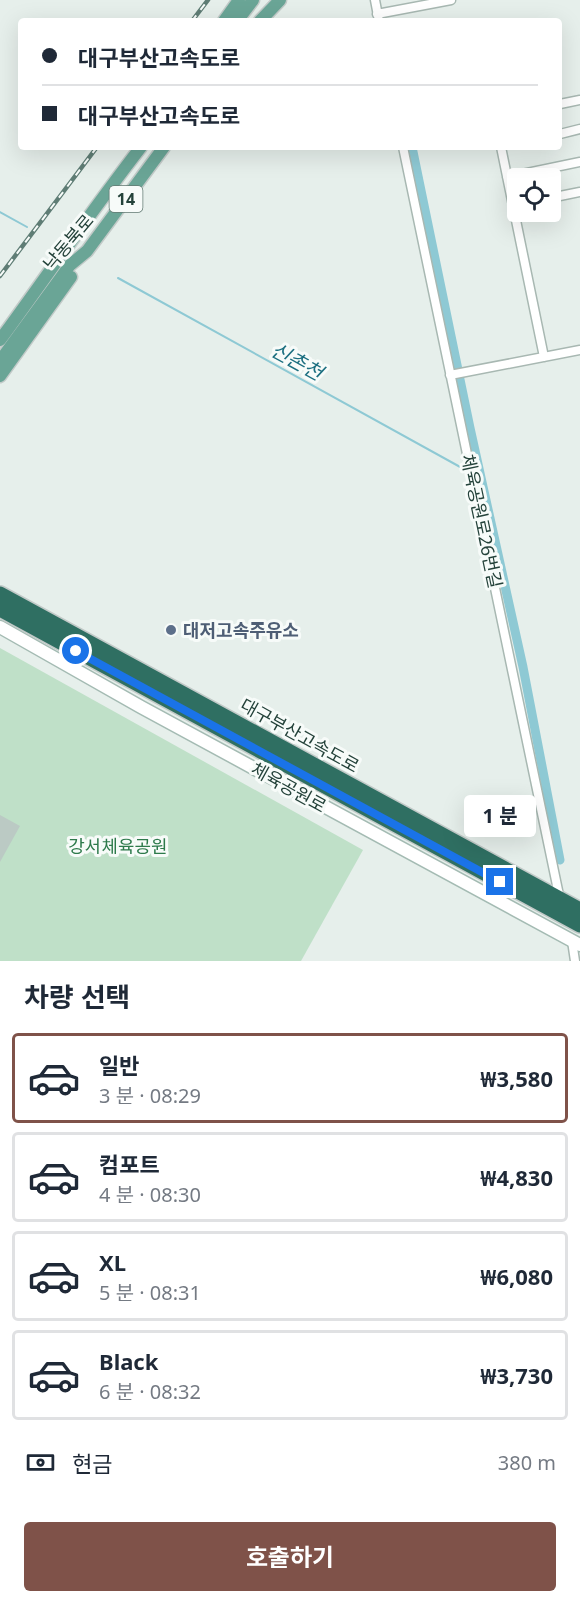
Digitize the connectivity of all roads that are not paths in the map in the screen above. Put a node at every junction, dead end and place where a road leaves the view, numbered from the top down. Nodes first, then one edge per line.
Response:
1 (239, 0) edge
2 (253, 0) edge
3 (272, 0) edge
4 (280, 0) edge
5 (375, 0) edge
6 (451, 0) edge
7 (226, 18) edge
8 (239, 18) edge
9 (261, 18) edge
10 (262, 18) edge
11 (378, 18) edge
12 (580, 100) edge
13 (562, 104) edge
14 (580, 129) edge
15 (562, 134) edge
16 (139, 150) edge
17 (162, 150) edge
18 (404, 150) edge
19 (502, 150) edge
20 (580, 162) edge
21 (551, 168) edge
22 (507, 177) edge
23 (580, 192) edge
24 (561, 196) edge
25 (94, 207) junction
26 (518, 222) edge
27 (87, 251) junction
28 (0, 327) edge
29 (0, 340) edge
30 (580, 350) edge
31 (544, 357) junction
32 (0, 361) edge
33 (450, 375) junction
34 (0, 376) edge
35 (0, 588) edge
36 (0, 594) edge
37 (0, 609) edge
38 (0, 627) edge
39 (559, 895) junction
40 (580, 909) edge
41 (580, 925) edge
42 (576, 943) edge
43 (575, 961) edge

1 - 7 main road
2 - 8 main road
3 - 9 main road
4 - 10 main road
5 - 11 street
6 - 11 street
12 - 13 street
14 - 15 street
16 - 25 main road, 낙동북로 / 14
17 - 27 main road, 낙동북로 / 14
18 - 33 street, 체육공원로26번길
19 - 22 street
20 - 21 street
23 - 24 street
25 - 28 main road
25 - 29 main road, 낙동북로
26 - 31 street
27 - 32 main road, 낙동북로
27 - 34 main road
30 - 31 street
31 - 33 street
33 - 39 street, 체육공원로26번길
35 - 39 main road, 체육공원로
36 - 40 highway, 대구부산고속도로
37 - 41 highway, 대구부산고속도로
38 - 42 main road, 체육공원로
39 - 40 main road, 체육공원로
42 - 43 street

